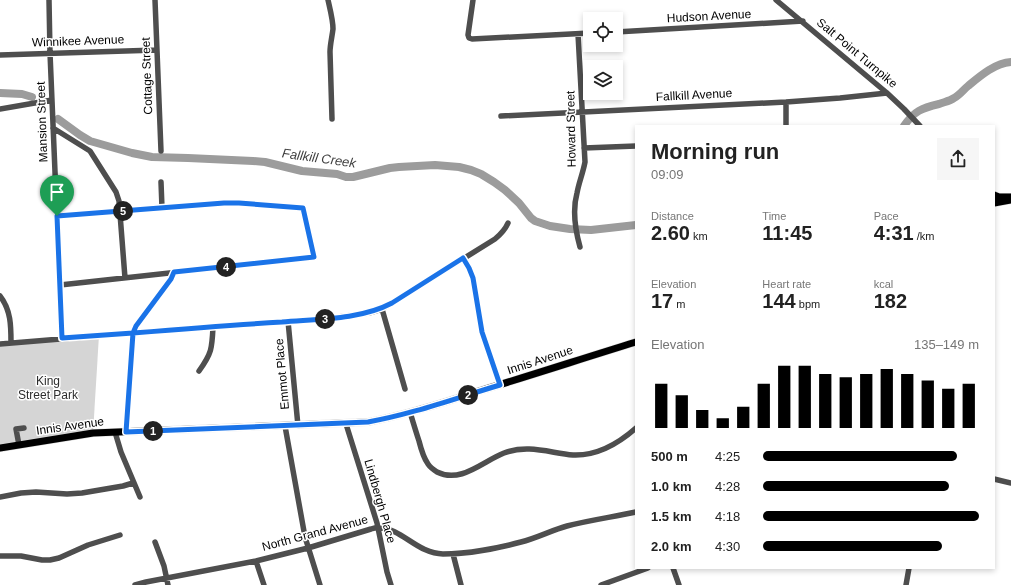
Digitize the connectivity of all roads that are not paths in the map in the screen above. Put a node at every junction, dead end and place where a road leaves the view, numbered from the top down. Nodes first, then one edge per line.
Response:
1 (49, 0) edge
2 (155, 0) edge
3 (328, 0) edge
4 (473, 0) edge
5 (776, 0) edge
6 (803, 22) junction
7 (623, 32) edge
8 (578, 34) junction
9 (583, 34) edge
10 (157, 50) junction
11 (50, 53) junction
12 (0, 55) edge
13 (887, 93) junction
14 (52, 100) junction
15 (786, 102) junction
16 (0, 109) edge
17 (583, 112) junction
18 (501, 116) dead end
19 (332, 120) dead end
20 (786, 125) edge
21 (919, 125) edge
22 (53, 128) junction
23 (635, 146) edge
24 (584, 148) junction
25 (161, 151) dead end
26 (161, 182) dead end
27 (995, 196) edge
28 (1011, 197) edge
29 (1011, 200) edge
30 (995, 203) edge
31 (162, 208) junction
32 (120, 211) junction
33 (57, 216) junction
34 (508, 223) dead end
35 (580, 247) dead end
36 (463, 258) junction
37 (174, 272) junction
38 (125, 278) junction
39 (60, 285) junction
40 (0, 296) edge
41 (382, 309) junction
42 (288, 321) junction
43 (213, 327) junction
44 (133, 333) junction
45 (62, 338) junction
46 (635, 342) edge
47 (11, 343) junction
48 (0, 344) edge
49 (199, 370) dead end
50 (500, 385) junction
51 (405, 389) dead end
52 (410, 412) junction
53 (346, 424) junction
54 (285, 426) junction
55 (298, 426) junction
56 (24, 428) dead end
57 (635, 429) edge
58 (115, 432) junction
59 (126, 432) junction
60 (19, 445) junction
61 (0, 448) edge
62 (995, 479) edge
63 (133, 483) junction
64 (1011, 483) edge
65 (0, 497) edge
66 (140, 497) dead end
67 (635, 512) edge
68 (378, 527) junction
69 (120, 535) dead end
70 (155, 542) dead end
71 (308, 548) junction
72 (453, 554) junction
73 (0, 556) edge
74 (256, 561) junction
75 (646, 569) edge
76 (673, 569) edge
77 (909, 569) edge
78 (166, 578) junction
79 (608, 584) edge
80 (135, 585) edge
81 (168, 585) edge
82 (264, 585) edge
83 (320, 585) edge
84 (391, 585) edge
85 (461, 585) edge
86 (601, 585) edge
87 (679, 585) edge
88 (906, 585) edge

1 - 11 street, Mansion Street
2 - 10 street, Cottage Street
3 - 19 street
4 - 8 street
5 - 6 street, Salt Point Turnpike
6 - 7 street, Hudson Avenue
6 - 13 street, Salt Point Turnpike
8 - 9 street
8 - 17 street, Howard Street
10 - 11 street, Winnikee Avenue
10 - 25 street, Cottage Street
11 - 12 street, Winnikee Avenue
11 - 14 street, Mansion Street
13 - 15 street, Fallkill Avenue
13 - 21 street, Salt Point Turnpike
14 - 16 street
14 - 22 street, Mansion Street
15 - 17 street, Fallkill Avenue
15 - 20 street
17 - 18 street, Fallkill Avenue
17 - 24 street, Howard Street
22 - 32 street
22 - 33 street, Mansion Street
23 - 24 street
24 - 35 street, Howard Street
26 - 31 street
27 - 28 main road
29 - 30 main road
31 - 32 street
31 - 37 street
32 - 33 street
32 - 38 street
33 - 39 street, Mansion Street
34 - 36 street
36 - 41 street
36 - 50 street
37 - 38 street
37 - 44 street
38 - 39 street
39 - 45 street, Mansion Street
40 - 47 street
41 - 42 street
41 - 51 street
42 - 43 street
42 - 55 street, Emmot Place
43 - 44 street
43 - 49 street
44 - 45 street
44 - 59 street
45 - 47 street
46 - 50 main road, Innis Avenue
47 - 48 street
50 - 52 main road, Innis Avenue
52 - 53 main road, Innis Avenue
52 - 57 street
53 - 55 main road, Innis Avenue
53 - 68 street, Lindbergh Place
54 - 55 main road, Innis Avenue
54 - 59 main road, Innis Avenue
54 - 71 street
56 - 60 street
58 - 59 main road, Innis Avenue
58 - 60 main road, Innis Avenue
58 - 63 street
60 - 61 main road, Innis Avenue
62 - 64 street
63 - 65 street
63 - 66 street
67 - 72 street, North Grand Avenue
68 - 71 street, North Grand Avenue
68 - 72 street, North Grand Avenue
68 - 84 street, Lindbergh Place
69 - 73 street
70 - 78 street
71 - 74 street, North Grand Avenue
71 - 83 street
72 - 85 street
74 - 78 street, North Grand Avenue
74 - 82 street
75 - 79 street
76 - 87 street
77 - 88 street
78 - 80 street, North Grand Avenue
78 - 81 street
79 - 86 street

